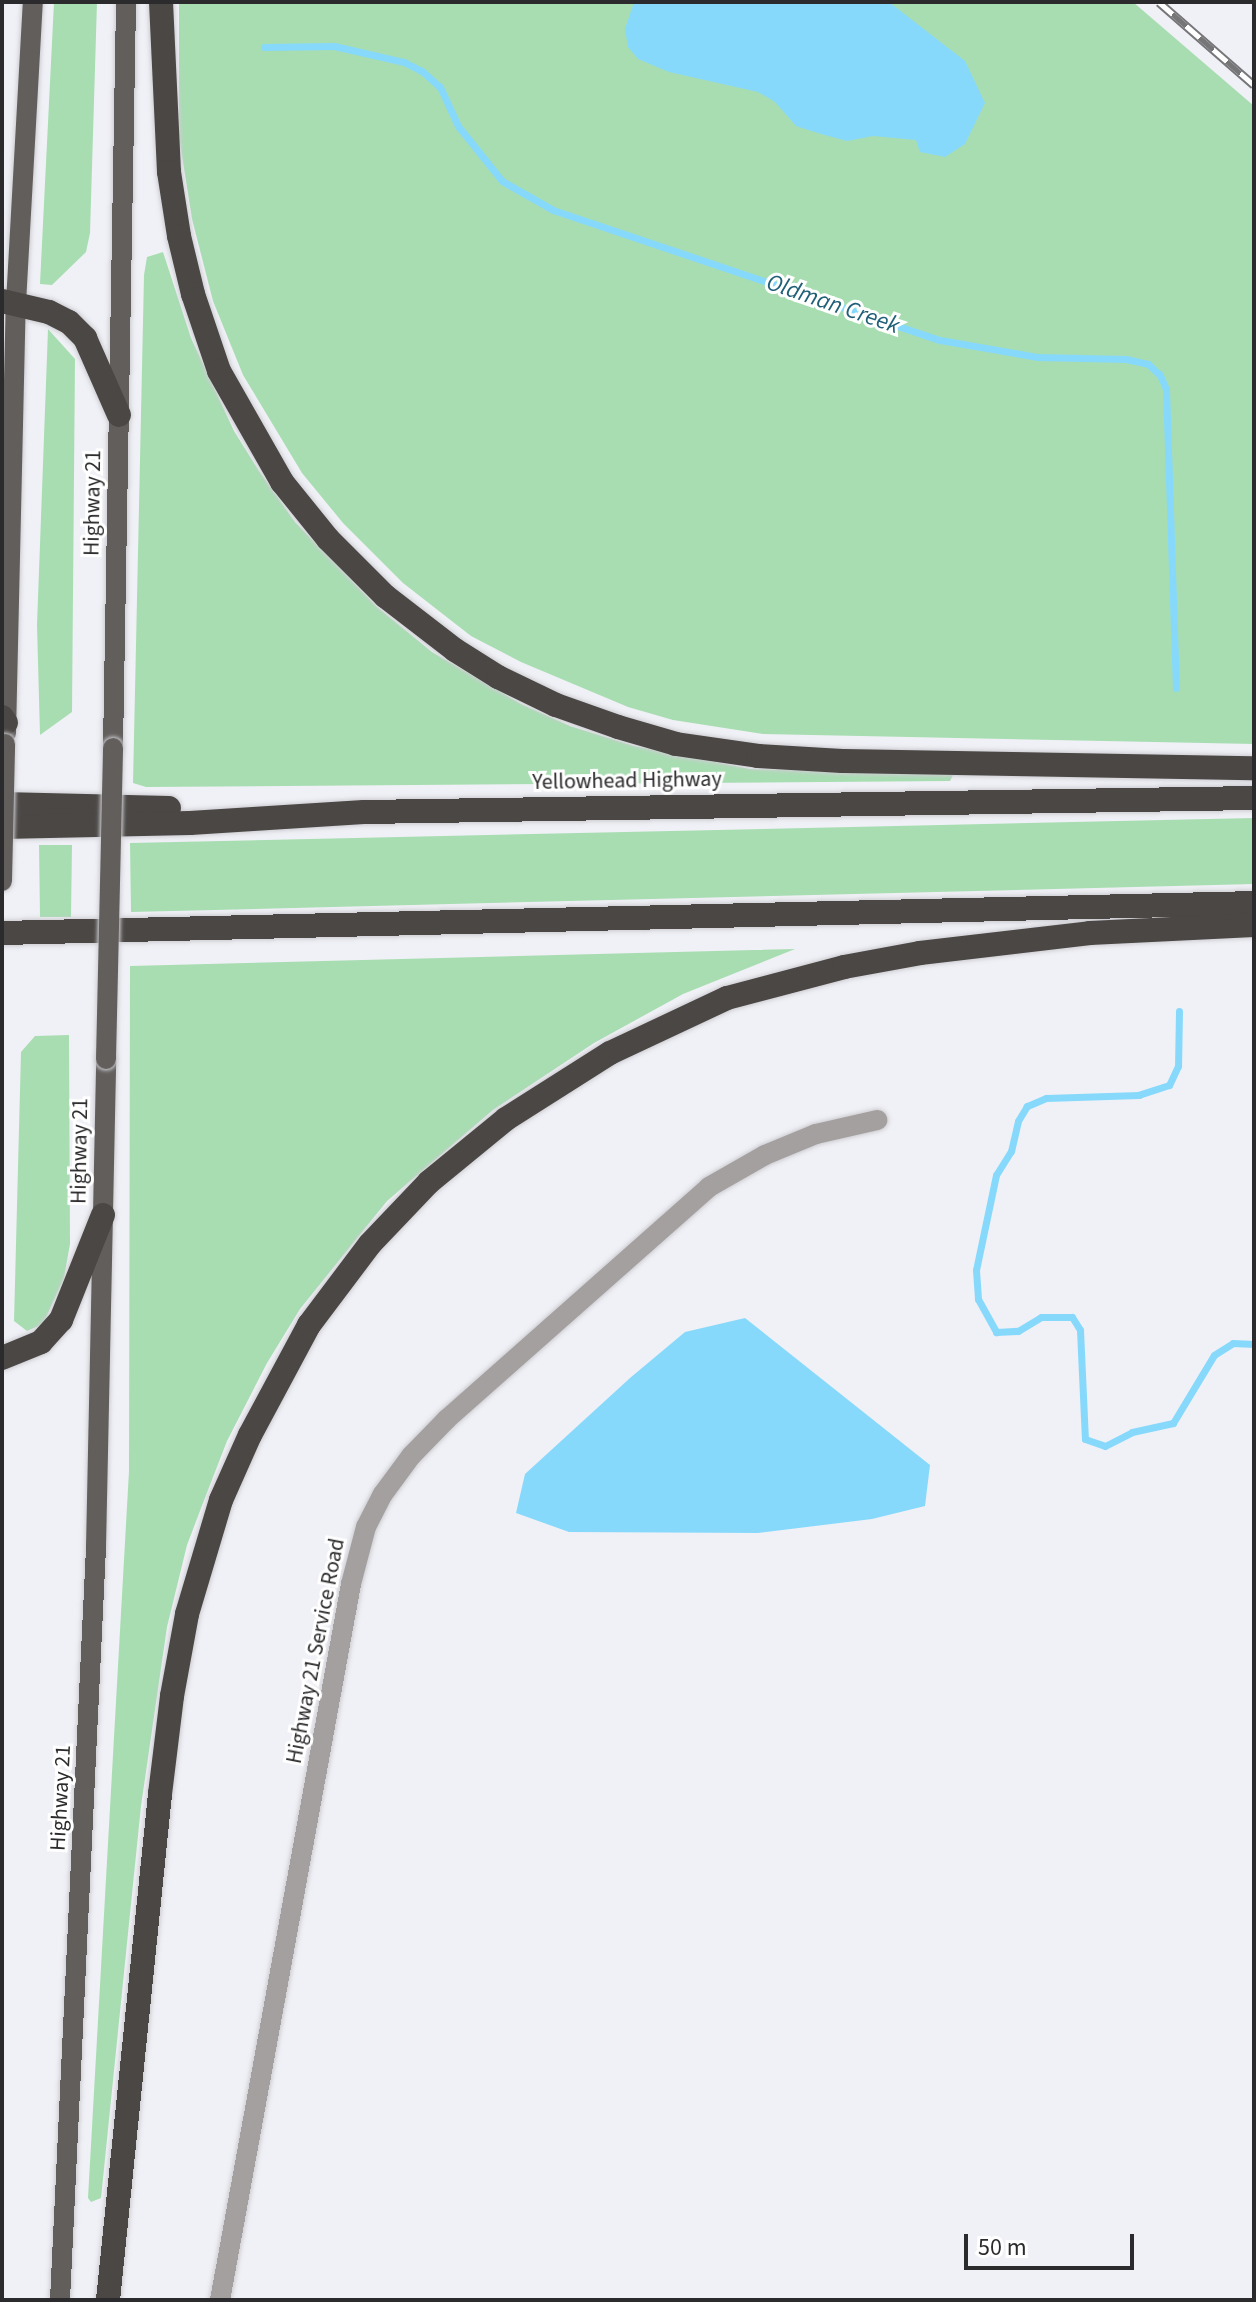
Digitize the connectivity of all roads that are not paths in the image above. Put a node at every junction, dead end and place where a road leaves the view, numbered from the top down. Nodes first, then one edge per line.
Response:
1 (33, 2) edge
2 (126, 2) edge
3 (161, 2) edge
4 (9, 302) edge
5 (119, 415) junction
6 (4, 728) edge
7 (1254, 768) edge
8 (1254, 798) edge
9 (2, 804) edge
10 (364, 812) junction
11 (2, 827) edge
12 (2, 881) edge
13 (1254, 903) edge
14 (1254, 925) edge
15 (2, 933) edge
16 (877, 1120) dead end
17 (103, 1215) junction
18 (2, 1358) edge
19 (60, 2300) edge
20 (108, 2300) edge
21 (220, 2300) edge

1 - 4 main road
2 - 5 main road, Highway 21
3 - 7 highway
4 - 5 highway
4 - 6 main road
5 - 17 main road, Highway 21, bridge
6 - 12 main road, bridge
8 - 10 highway, Yellowhead Highway
9 - 10 highway
10 - 11 highway, Yellowhead Highway
13 - 15 highway
14 - 20 highway
16 - 21 street, Highway 21 Service Road
17 - 18 highway
17 - 19 main road, Highway 21

